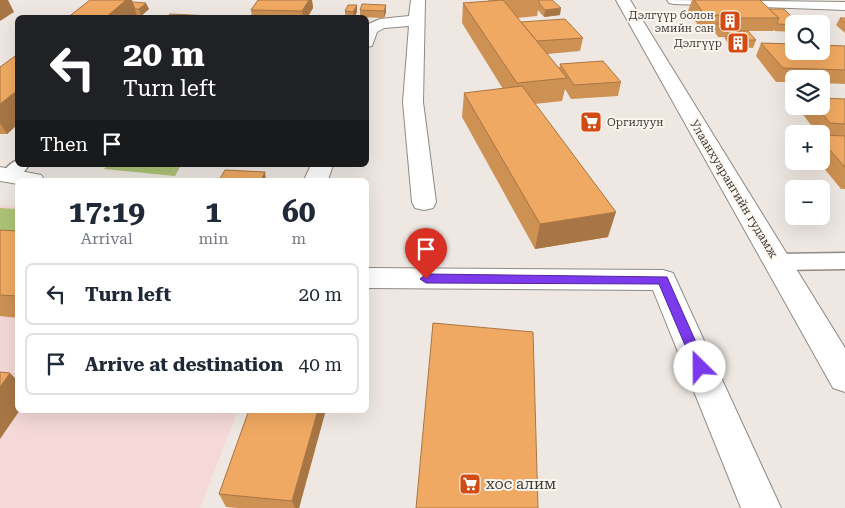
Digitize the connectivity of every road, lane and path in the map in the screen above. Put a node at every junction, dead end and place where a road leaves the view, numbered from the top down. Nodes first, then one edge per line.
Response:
1 (418, 0) edge
2 (622, 0) edge
3 (674, 0) edge
4 (845, 6) edge
5 (417, 20) junction
6 (369, 33) edge
7 (10, 172) edge
8 (27, 178) edge
9 (424, 202) dead end
10 (845, 261) edge
11 (778, 262) junction
12 (369, 278) edge
13 (845, 378) edge
14 (761, 508) edge

1 - 5 street
2 - 11 street, Улаанхуарангийн гудамж
3 - 4 street
5 - 6 street
5 - 9 street
7 - 8 street
10 - 11 lane
11 - 13 street, Улаанхуарангийн гудамж
12 - 14 street

